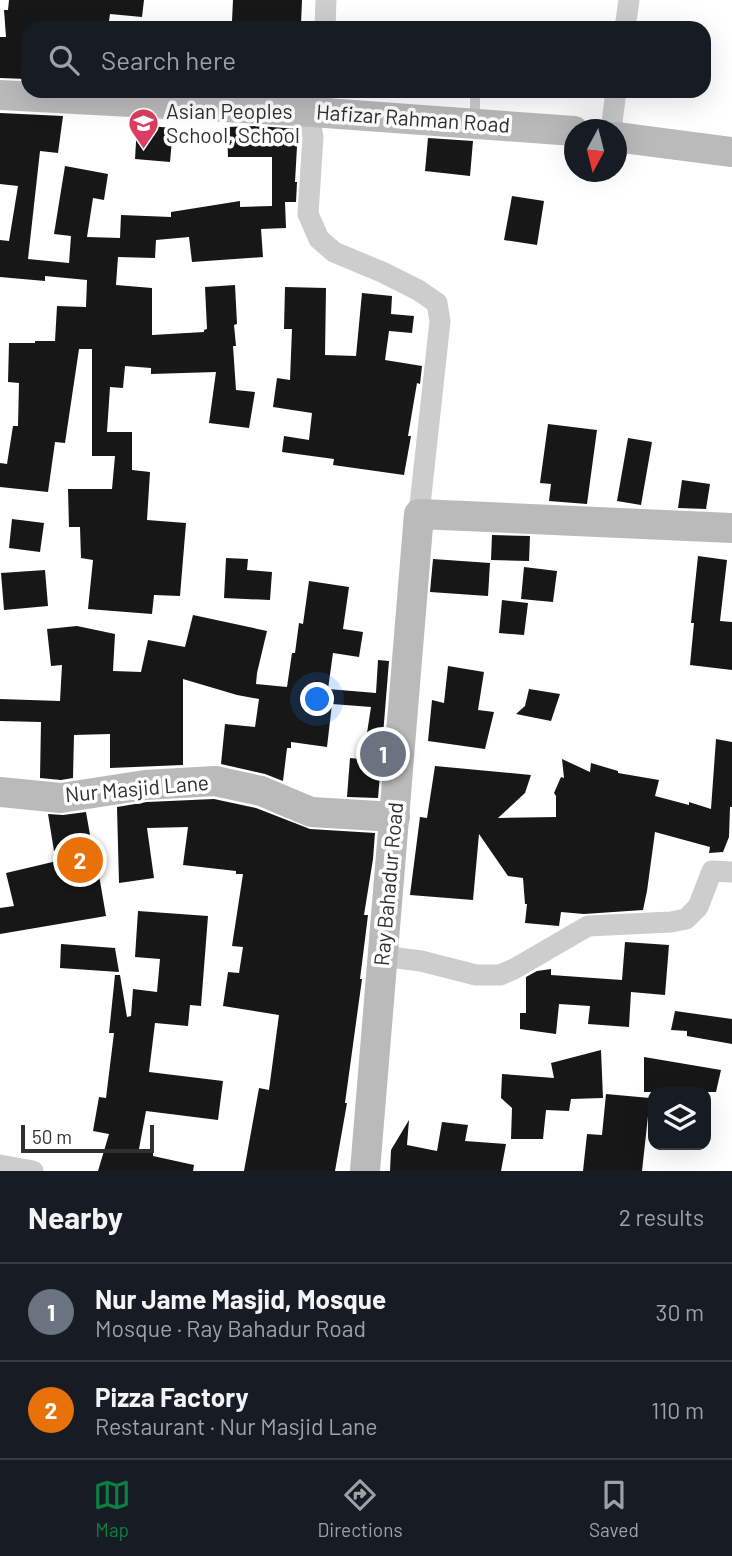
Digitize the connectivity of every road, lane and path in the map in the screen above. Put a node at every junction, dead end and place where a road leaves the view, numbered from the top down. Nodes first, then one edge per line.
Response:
1 (326, 0) edge
2 (629, 0) edge
3 (325, 21) edge
4 (626, 21) edge
5 (0, 94) edge
6 (21, 95) edge
7 (115, 98) edge
8 (475, 98) edge
9 (616, 98) edge
10 (315, 105) edge
11 (613, 119) edge
12 (475, 124) junction
13 (564, 130) edge
14 (627, 138) edge
15 (732, 152) edge
16 (419, 514) junction
17 (732, 528) edge
18 (0, 792) edge
19 (395, 817) junction
20 (732, 872) edge
21 (383, 956) junction
22 (0, 1165) edge
23 (33, 1171) edge
24 (365, 1171) edge

1 - 3 street
2 - 4 street
5 - 6 street, Hafizar Rahman Road
7 - 10 street, Hafizar Rahman Road
8 - 12 lane
9 - 11 street
10 - 12 street, Hafizar Rahman Road
10 - 16 street
12 - 13 street, Hafizar Rahman Road
14 - 15 street
16 - 17 street
16 - 19 street, Ray Bahadur Road
18 - 19 street, Nur Masjid Lane
19 - 21 street, Ray Bahadur Road
20 - 21 street
21 - 24 street, Ray Bahadur Road
22 - 23 street

